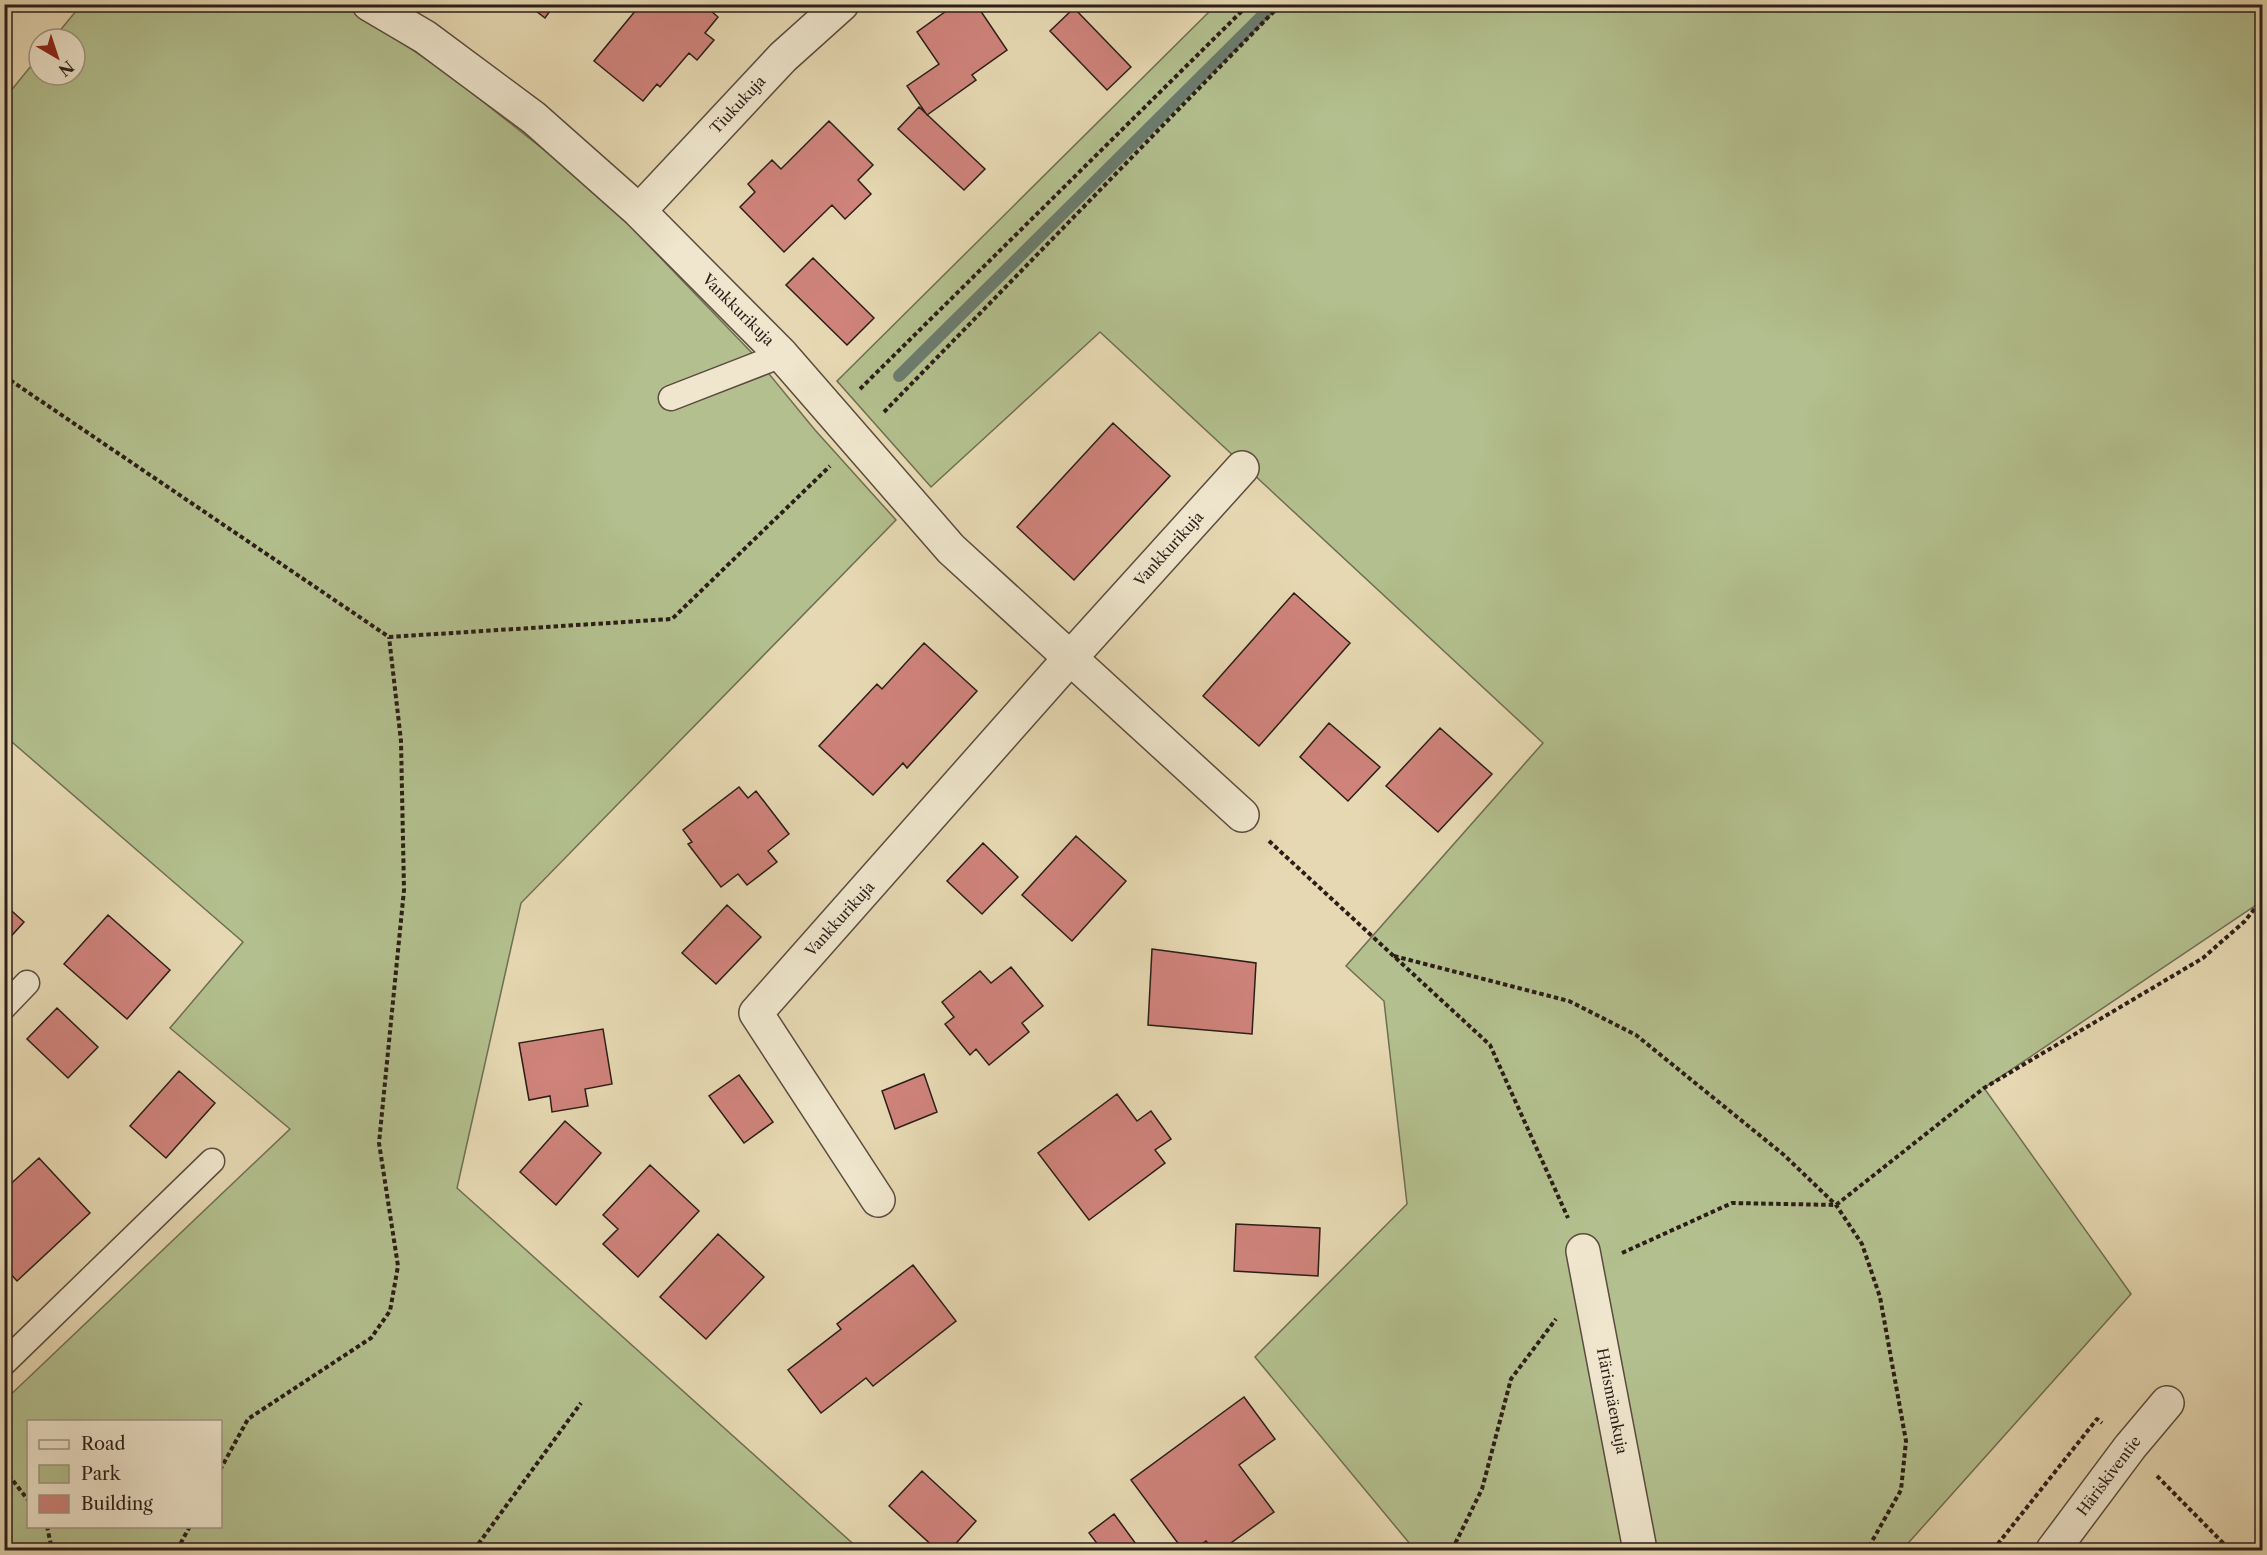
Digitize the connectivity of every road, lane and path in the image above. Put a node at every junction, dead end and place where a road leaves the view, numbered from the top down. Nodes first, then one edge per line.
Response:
1 (369, 4) edge
2 (842, 4) edge
3 (1249, 4) edge
4 (2257, 4) edge
5 (2262, 11) edge
6 (639, 211) junction
7 (782, 355) junction
8 (671, 398) dead end
9 (834, 415) junction
10 (1242, 468) dead end
11 (389, 637) dead end
12 (1071, 657) junction
13 (1242, 815) joint
14 (2262, 899) edge
15 (1394, 956) junction
16 (27, 982) dead end
17 (4, 1007) edge
18 (212, 1161) dead end
19 (878, 1200) dead end
20 (1836, 1205) junction
21 (1583, 1251) joint
22 (4, 1363) edge
23 (581, 1403) dead end
24 (2167, 1403) dead end
25 (2130, 1448) junction
26 (222, 1466) edge
27 (4, 1469) edge
28 (27, 1499) edge
29 (47, 1528) edge
30 (189, 1528) edge
31 (52, 1551) edge
32 (177, 1551) edge
33 (474, 1551) edge
34 (1640, 1551) edge
35 (1867, 1551) edge
36 (2053, 1551) edge
37 (2230, 1551) edge

1 - 6 street, Vankkurikuja
2 - 6 street, Tiukukuja
3 - 9 path
4 - 5 path
6 - 7 street, Vankkurikuja
7 - 8 lane
7 - 9 street, Vankkurikuja
9 - 12 street, Vankkurikuja
10 - 12 street, Vankkurikuja
11 - 26 path
12 - 13 street, Vankkurikuja
12 - 19 street, Vankkurikuja
13 - 15 path
14 - 20 path
15 - 20 path
15 - 21 path
16 - 17 lane
18 - 22 lane
20 - 35 path
21 - 34 street, Härismäenkuja
23 - 33 path
24 - 25 street, Häriskiventie
25 - 36 street, Häriskiventie
25 - 37 path
27 - 28 path
29 - 31 path
30 - 32 path

